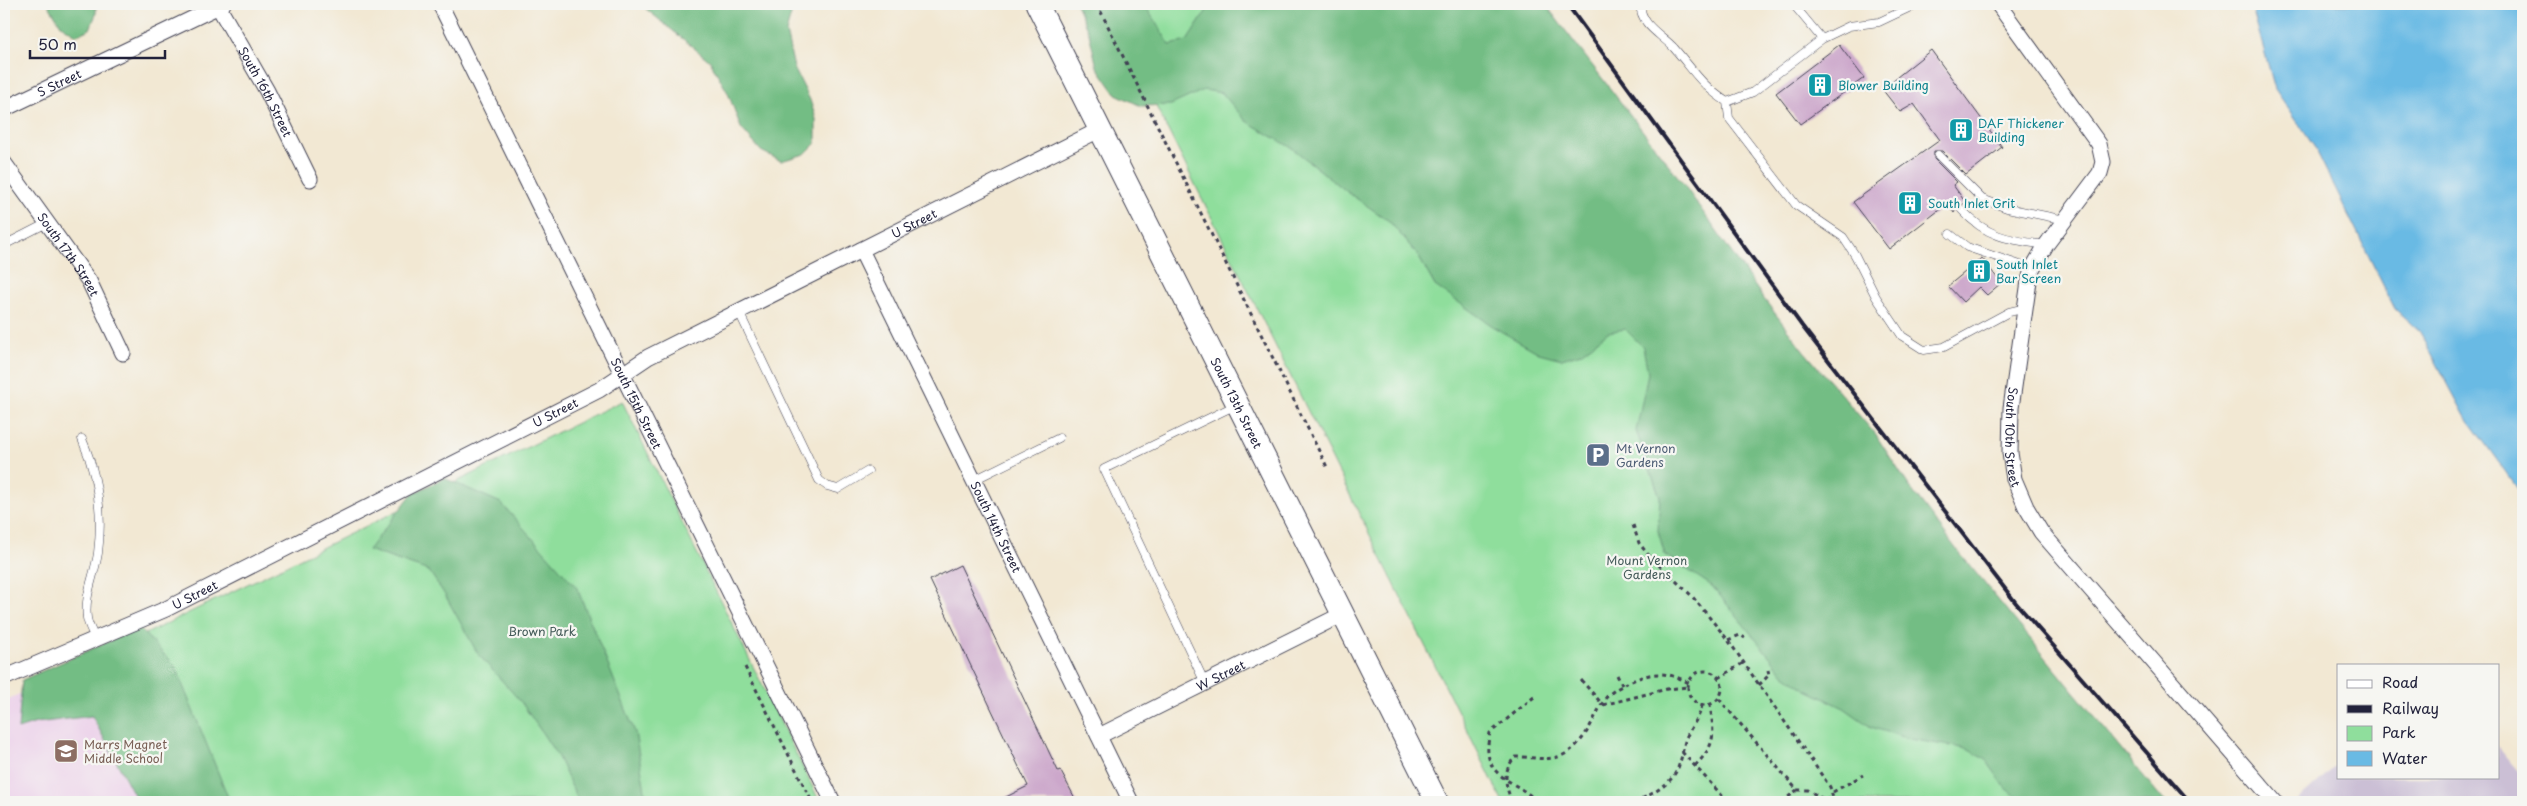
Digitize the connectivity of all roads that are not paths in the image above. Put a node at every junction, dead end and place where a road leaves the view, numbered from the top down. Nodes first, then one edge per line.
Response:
1 (440, 4) edge
2 (1037, 4) edge
3 (1640, 4) edge
4 (1793, 4) edge
5 (1917, 4) edge
6 (1998, 4) edge
7 (220, 5) edge
8 (1822, 39) junction
9 (1727, 102) junction
10 (4, 110) edge
11 (1100, 130) junction
12 (1938, 156) dead end
13 (4, 163) edge
14 (310, 179) dead end
15 (1962, 210) dead end
16 (2065, 220) junction
17 (47, 223) junction
18 (1950, 234) dead end
19 (4, 244) edge
20 (2046, 246) junction
21 (861, 250) junction
22 (2032, 269) junction
23 (2026, 308) junction
24 (739, 312) junction
25 (123, 353) dead end
26 (623, 374) junction
27 (1236, 404) junction
28 (1059, 438) dead end
29 (82, 439) dead end
30 (868, 471) dead end
31 (974, 480) junction
32 (1343, 614) junction
33 (95, 639) junction
34 (4, 678) edge
35 (1205, 683) junction
36 (1099, 736) junction
37 (833, 802) edge
38 (1131, 802) edge
39 (1437, 802) edge
40 (2275, 802) edge

1 - 26 street, South 15th Street
2 - 11 main road, South 13th Street
3 - 9 lane
4 - 8 lane
5 - 8 lane
6 - 16 street, South 10th Street
7 - 10 street, S Street
7 - 14 street, South 16th Street
8 - 9 lane
9 - 23 lane
11 - 21 street, U Street
11 - 27 main road, South 13th Street
12 - 16 lane
13 - 17 street, South 17th Street
15 - 20 lane
16 - 20 street, South 10th Street
17 - 19 lane
17 - 25 street, South 17th Street
18 - 22 lane
20 - 22 street, South 10th Street
21 - 24 street, U Street
21 - 31 street, South 14th Street
22 - 23 street, South 10th Street
23 - 40 street, South 10th Street
24 - 26 street, U Street
24 - 30 lane
26 - 33 street, U Street
26 - 37 street, South 15th Street
27 - 32 main road, South 13th Street
27 - 35 lane
28 - 31 lane
29 - 33 lane
31 - 36 street, South 14th Street
32 - 35 street, W Street
32 - 39 main road, South 13th Street
33 - 34 street, U Street
35 - 36 street, W Street
36 - 38 street, South 14th Street

